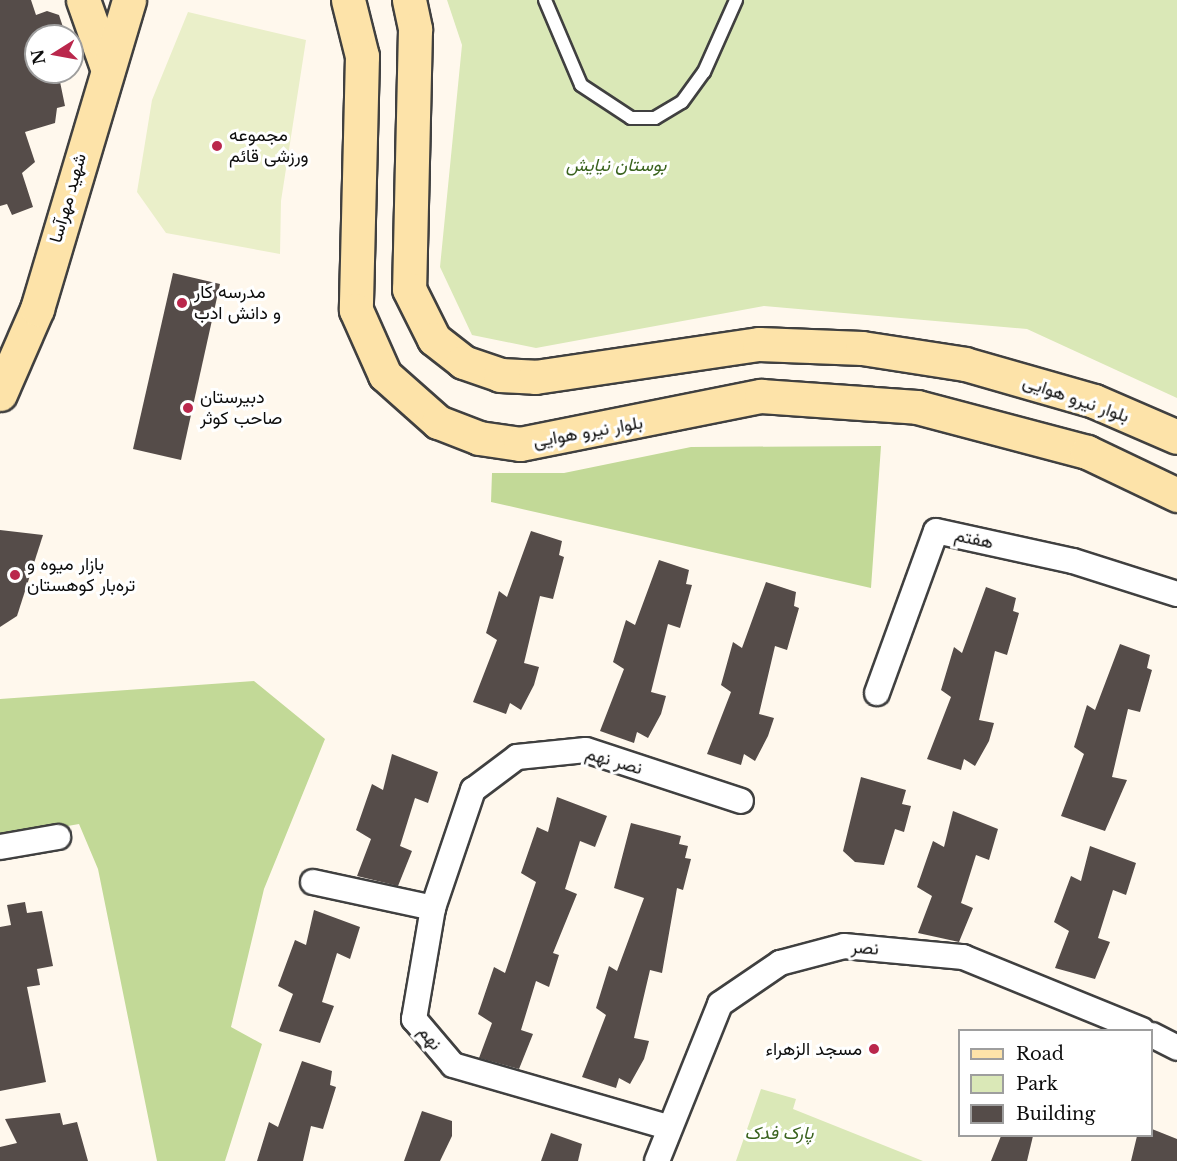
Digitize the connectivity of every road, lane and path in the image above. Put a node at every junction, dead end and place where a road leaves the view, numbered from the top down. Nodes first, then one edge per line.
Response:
1 (83, 0) edge
2 (129, 0) edge
3 (348, 0) edge
4 (409, 0) edge
5 (545, 0) edge
6 (736, 0) edge
7 (106, 65) junction
8 (0, 394) edge
9 (1177, 437) edge
10 (1177, 495) edge
11 (1177, 594) edge
12 (877, 693) dead end
13 (741, 801) dead end
14 (58, 837) dead end
15 (0, 847) edge
16 (313, 882) dead end
17 (433, 908) junction
18 (1140, 1029) edge
19 (1153, 1036) edge
20 (1177, 1048) edge
21 (668, 1127) junction
22 (657, 1161) edge

1 - 7 main road
2 - 7 main road, شهید مهرآسا
3 - 10 main road, بلوار نیرو هوایی
4 - 9 main road, بلوار نیرو هوایی
5 - 6 lane
7 - 8 main road, شهید مهرآسا
11 - 12 street, هفتم
13 - 17 street, نصر نهم
14 - 15 street
16 - 17 street
17 - 21 street, نهم
18 - 21 street, نصر
19 - 20 street
21 - 22 street, نصر

